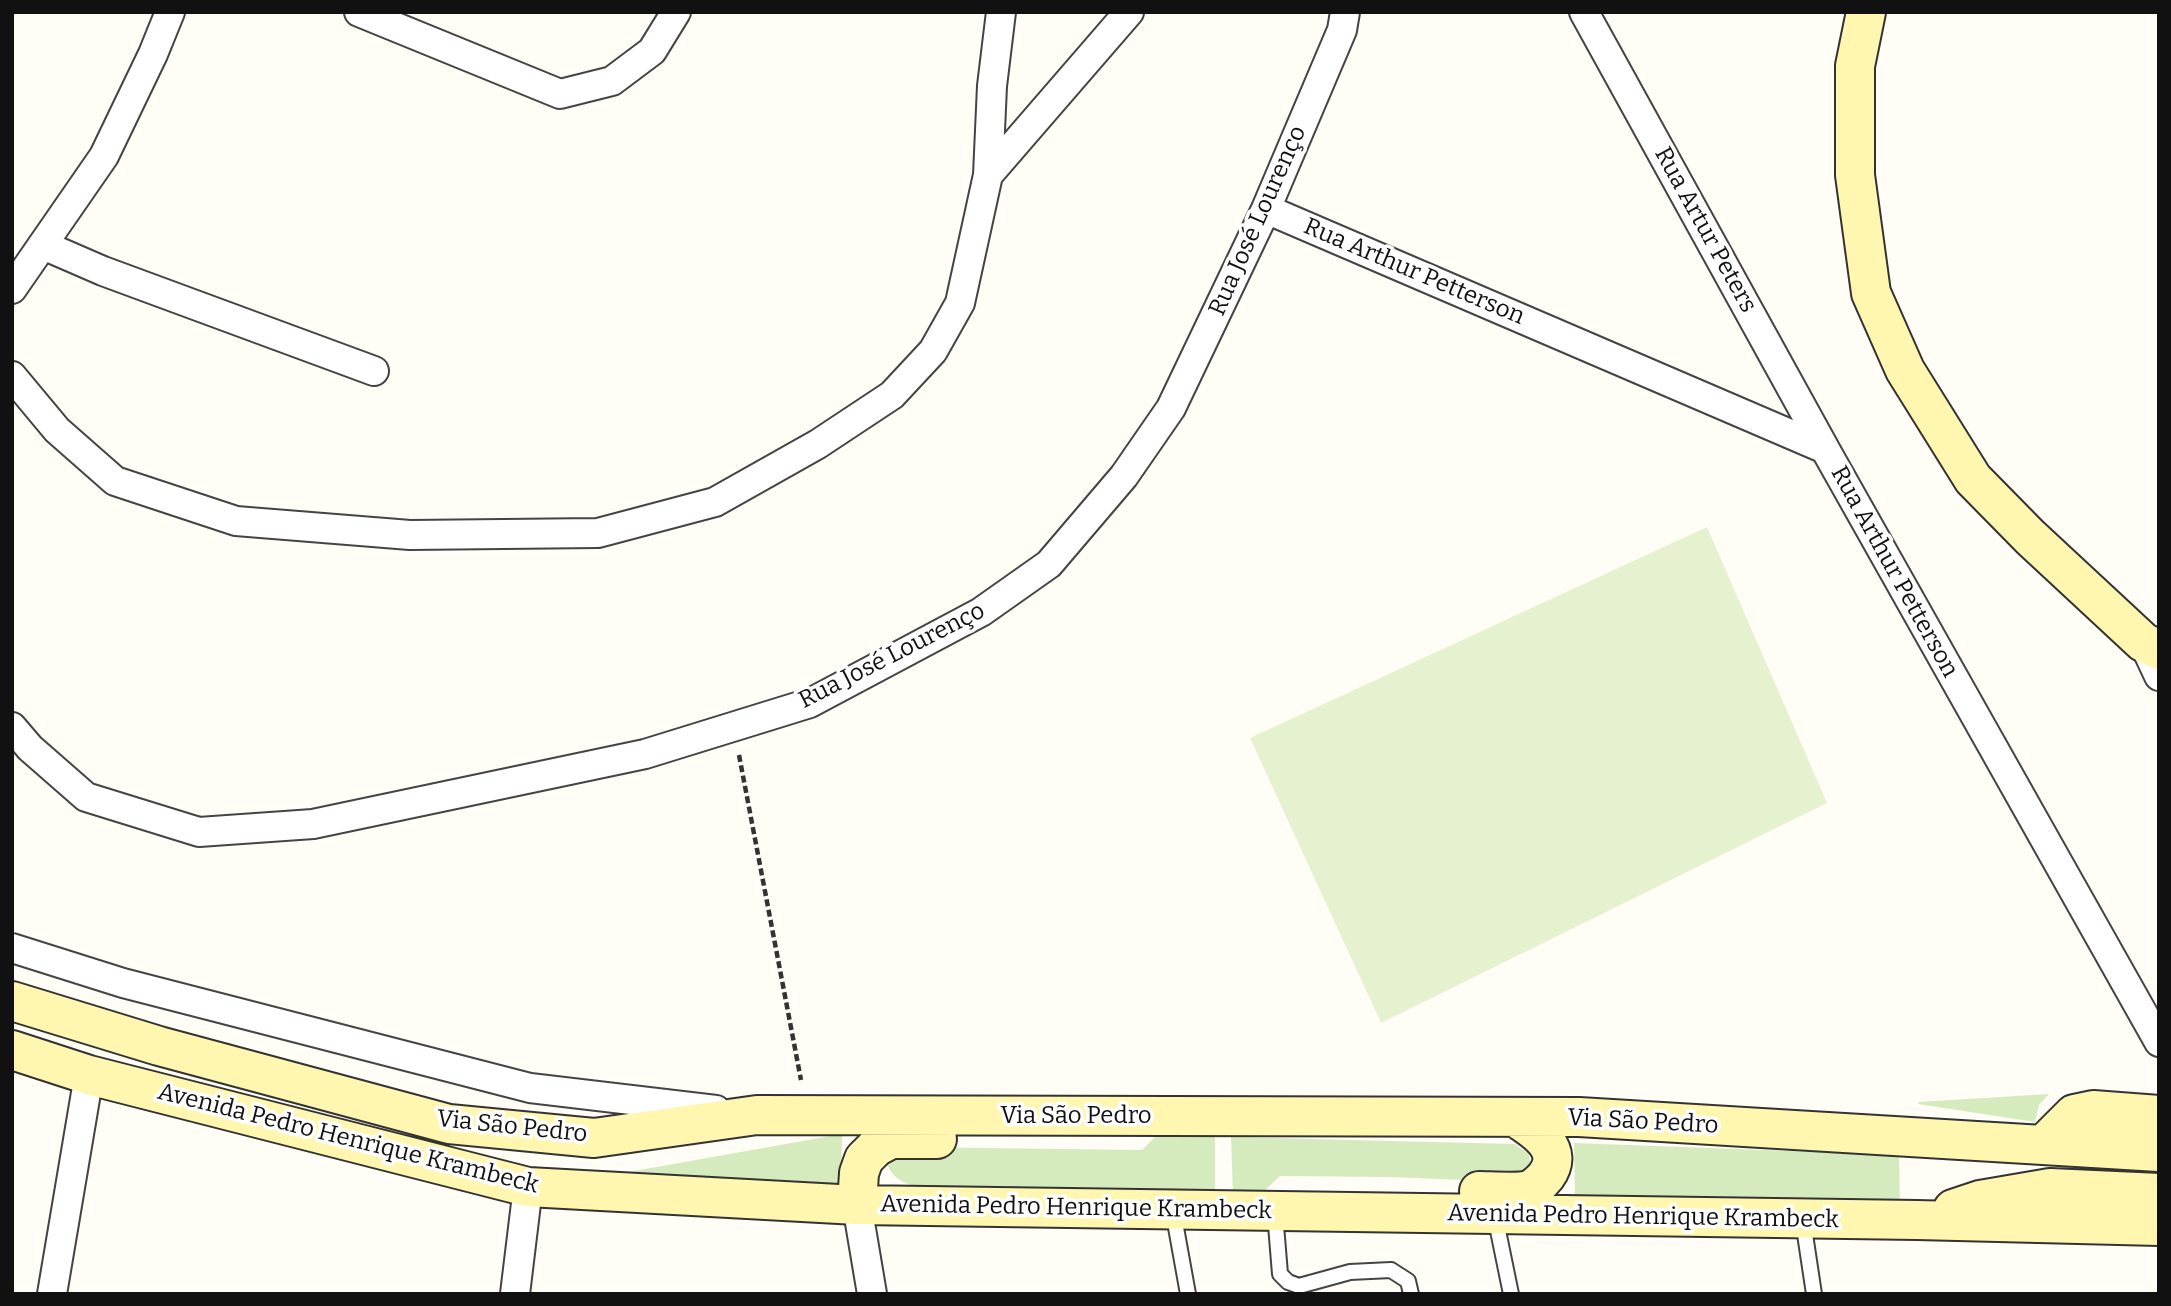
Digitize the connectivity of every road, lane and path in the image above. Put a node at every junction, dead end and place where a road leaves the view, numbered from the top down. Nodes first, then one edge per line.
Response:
1 (170, 12) edge
2 (359, 12) edge
3 (676, 12) edge
4 (1001, 12) edge
5 (1129, 12) edge
6 (1345, 12) edge
7 (1584, 12) edge
8 (1866, 12) edge
9 (988, 175) junction
10 (1266, 209) junction
11 (43, 246) junction
12 (12, 289) edge
13 (374, 370) dead end
14 (12, 376) edge
15 (1825, 449) junction
16 (2151, 646) edge
17 (2159, 676) edge
18 (734, 726) junction
19 (12, 727) edge
20 (12, 948) edge
21 (12, 1001) edge
22 (2159, 1042) edge
23 (12, 1050) edge
24 (89, 1075) junction
25 (757, 1115) junction
26 (808, 1115) junction
27 (2159, 1115) edge
28 (1151, 1116) junction
29 (1515, 1117) junction
30 (2043, 1145) junction
31 (2159, 1152) edge
32 (528, 1186) junction
33 (2159, 1193) edge
34 (857, 1205) junction
35 (1173, 1210) junction
36 (1274, 1211) junction
37 (1495, 1215) junction
38 (1802, 1220) junction
39 (1917, 1220) junction
40 (2159, 1226) edge
41 (52, 1294) edge
42 (515, 1294) edge
43 (872, 1294) edge
44 (1188, 1294) edge
45 (1411, 1294) edge
46 (1511, 1294) edge
47 (1814, 1294) edge

1 - 11 street
2 - 3 street
4 - 9 street
5 - 9 street
6 - 10 street, Rua José Lourenço
7 - 15 street, Rua Artur Peters
8 - 16 main road
9 - 14 street
10 - 15 street, Rua Arthur Petterson
10 - 18 street, Rua José Lourenço
11 - 12 street
11 - 13 street
15 - 22 street, Rua Arthur Petterson
16 - 17 street
18 - 19 street, Rua José Lourenço
18 - 26 path
20 - 25 street
21 - 25 main road, Via São Pedro
23 - 24 main road, Avenida Pedro Henrique Krambeck
24 - 32 main road, Avenida Pedro Henrique Krambeck
24 - 41 street
25 - 26 main road, Via São Pedro
26 - 28 main road, Via São Pedro
27 - 30 main road
28 - 29 main road, Via São Pedro
28 - 34 main road
29 - 30 main road, Via São Pedro
29 - 36 main road
30 - 31 main road, Via São Pedro
32 - 34 main road, Avenida Pedro Henrique Krambeck
32 - 42 street
33 - 39 main road
34 - 35 main road, Avenida Pedro Henrique Krambeck
34 - 43 street
35 - 36 main road, Avenida Pedro Henrique Krambeck
35 - 44 lane
36 - 37 main road, Avenida Pedro Henrique Krambeck
36 - 45 lane
37 - 38 main road, Avenida Pedro Henrique Krambeck
37 - 46 lane
38 - 39 main road, Avenida Pedro Henrique Krambeck
38 - 47 lane
39 - 40 main road, Avenida Pedro Henrique Krambeck

